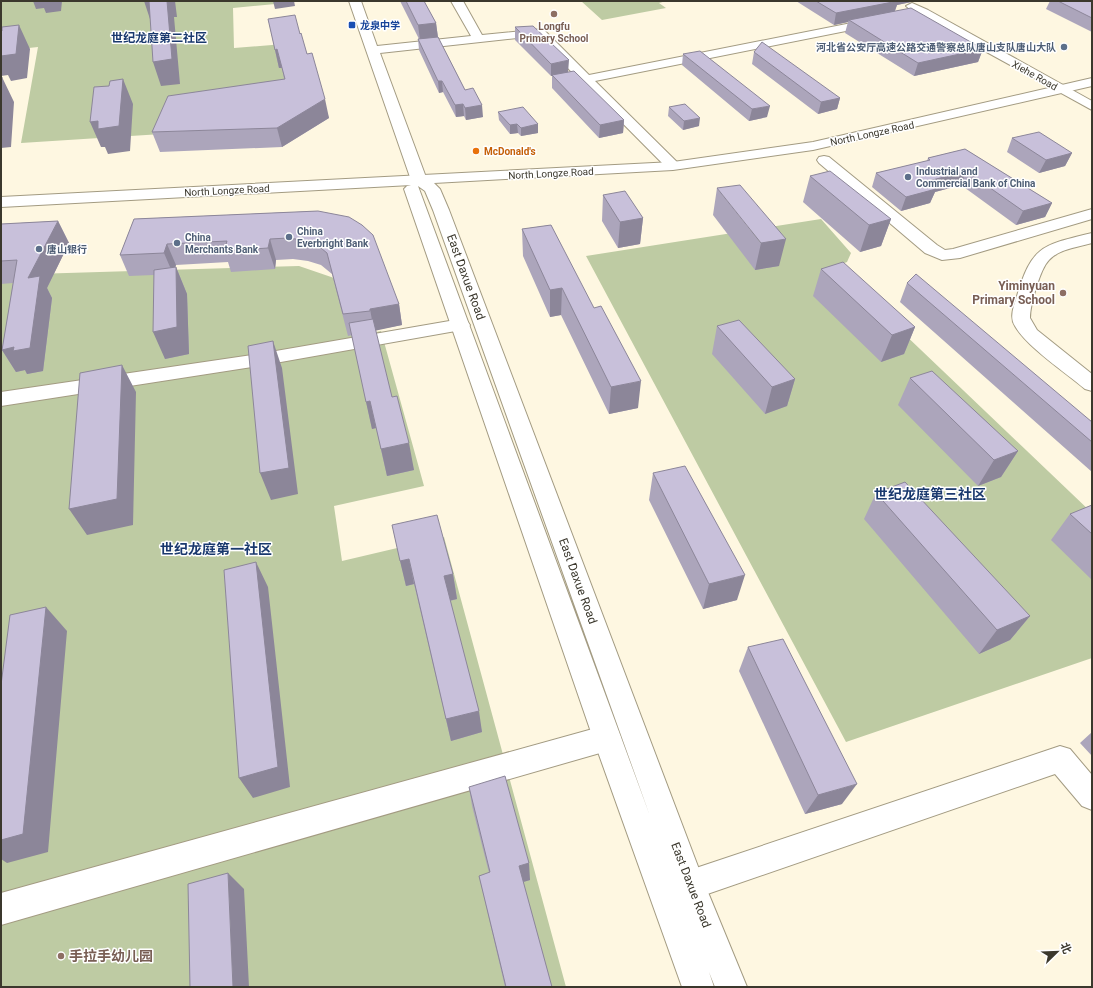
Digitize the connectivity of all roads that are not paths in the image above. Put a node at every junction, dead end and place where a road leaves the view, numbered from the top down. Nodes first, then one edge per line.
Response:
1 (355, 1) edge
2 (457, 1) edge
3 (904, 1) edge
4 (924, 12) junction
5 (478, 38) junction
6 (373, 50) junction
7 (586, 79) junction
8 (1092, 82) edge
9 (1092, 90) edge
10 (1066, 92) junction
11 (1092, 106) edge
12 (824, 160) dead end
13 (672, 169) junction
14 (421, 186) junction
15 (1, 202) edge
16 (1, 211) edge
17 (1092, 214) edge
18 (1092, 238) edge
19 (462, 325) junction
20 (1092, 384) edge
21 (1, 399) edge
22 (607, 738) junction
23 (1092, 796) edge
24 (690, 885) junction
25 (1, 909) edge
26 (698, 987) edge
27 (731, 987) edge

1 - 6 street, East Daxue Road
2 - 5 street
3 - 4 street, Xiehe Road
4 - 7 street
4 - 10 street, Xiehe Road
5 - 6 street
5 - 7 street
6 - 14 street, East Daxue Road
7 - 13 street
8 - 10 street, North Longze Road
9 - 10 street, North Longze Road
10 - 11 street, Xiehe Road
10 - 13 street, North Longze Road
12 - 17 street
13 - 14 street, North Longze Road
14 - 15 street, North Longze Road
14 - 16 street, North Longze Road
14 - 19 street, East Daxue Road
14 - 24 street, East Daxue Road
18 - 20 street
19 - 21 street
19 - 22 street, East Daxue Road
22 - 25 street
22 - 26 street, East Daxue Road
23 - 24 street
24 - 27 street, East Daxue Road

